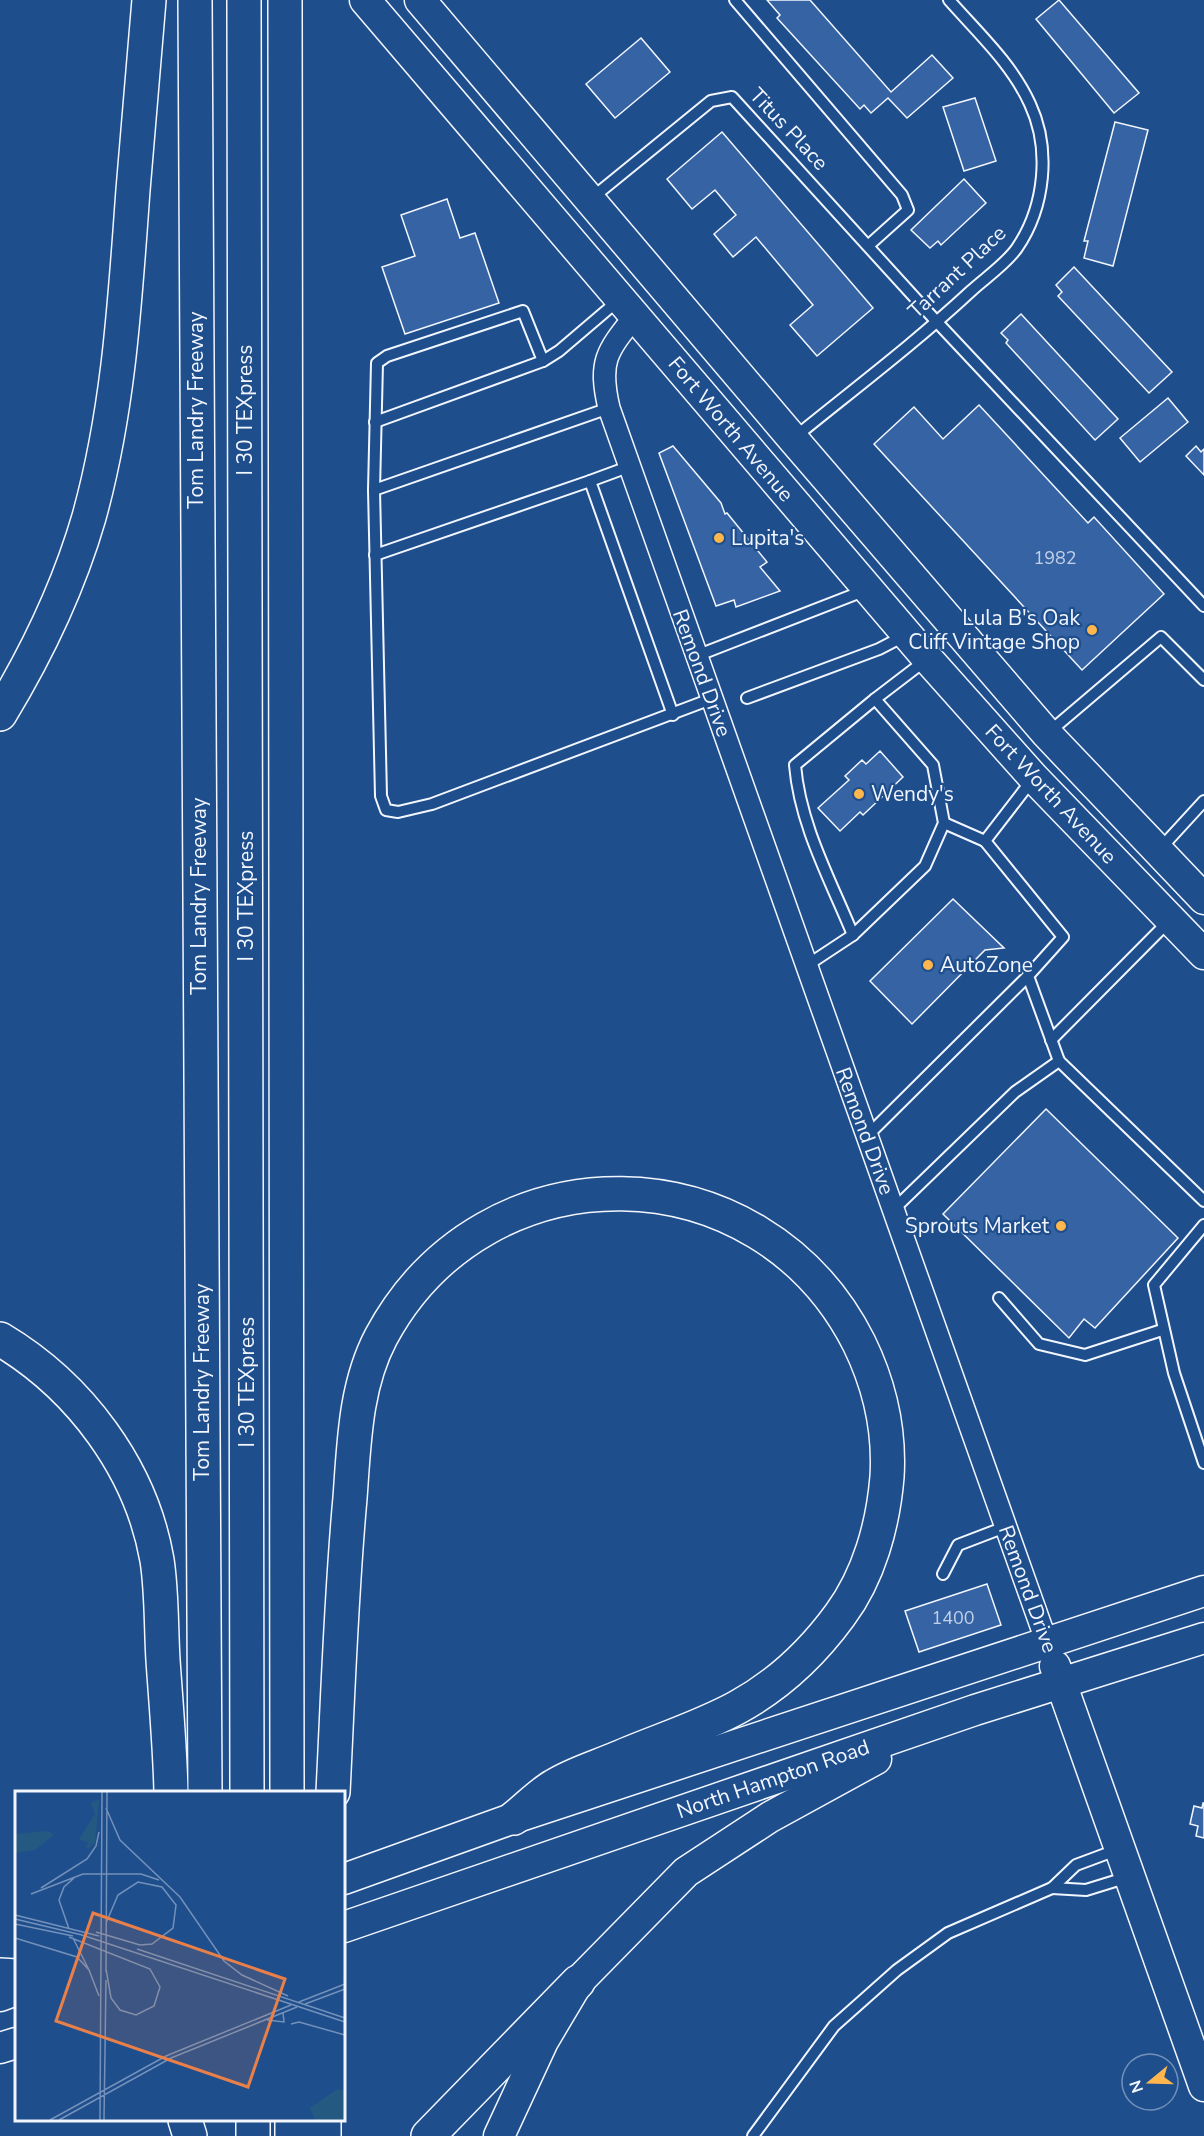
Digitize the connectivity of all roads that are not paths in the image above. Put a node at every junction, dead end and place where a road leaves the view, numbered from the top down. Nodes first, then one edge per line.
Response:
1 (149, 0) edge
2 (195, 0) edge
3 (244, 0) edge
4 (285, 0) edge
5 (365, 0) edge
6 (420, 0) edge
7 (449, 0) edge
8 (735, 0) edge
9 (949, 0) edge
10 (475, 65) junction
11 (550, 155) junction
12 (520, 180) junction
13 (589, 200) junction
14 (869, 245) junction
15 (665, 290) junction
16 (627, 307) junction
17 (936, 321) junction
18 (543, 361) junction
19 (609, 408) junction
20 (375, 422) junction
21 (793, 439) junction
22 (762, 466) junction
23 (628, 467) junction
24 (590, 480) junction
25 (374, 490) junction
26 (375, 555) junction
27 (868, 589) junction
28 (1204, 606) edge
29 (907, 635) junction
30 (696, 656) junction
31 (927, 658) junction
32 (1204, 680) edge
33 (747, 698) dead end
34 (711, 699) junction
35 (875, 699) junction
36 (0, 714) edge
37 (673, 715) junction
38 (1054, 741) junction
39 (1034, 778) junction
40 (1204, 801) edge
41 (944, 823) junction
42 (985, 841) junction
43 (1158, 852) junction
44 (1202, 892) edge
45 (1170, 921) junction
46 (854, 935) junction
47 (1204, 954) edge
48 (806, 966) junction
49 (1028, 976) junction
50 (1051, 1040) junction
51 (1059, 1061) junction
52 (867, 1137) junction
53 (1204, 1201) edge
54 (893, 1210) junction
55 (1204, 1225) edge
56 (999, 1298) dead end
57 (1162, 1330) junction
58 (0, 1339) edge
59 (1204, 1463) edge
60 (1005, 1527) junction
61 (943, 1574) dead end
62 (1204, 1591) edge
63 (1204, 1638) edge
64 (1047, 1643) junction
65 (1062, 1685) junction
66 (975, 1710) junction
67 (171, 1791) edge
68 (206, 1791) edge
69 (246, 1791) edge
70 (287, 1791) edge
71 (333, 1791) edge
72 (514, 1818) junction
73 (1120, 1849) junction
74 (355, 1875) edge
75 (1130, 1877) junction
76 (1052, 1888) junction
77 (352, 1924) edge
78 (0, 1975) edge
79 (15, 1976) edge
80 (578, 1982) junction
81 (15, 1990) edge
82 (0, 1996) edge
83 (15, 2043) edge
84 (0, 2048) edge
85 (1204, 2086) edge
86 (185, 2121) edge
87 (190, 2136) edge
88 (428, 2136) edge
89 (499, 2136) edge
90 (753, 2136) edge

1 - 36 highway
2 - 68 highway, Tom Landry Freeway
3 - 69 highway, I 30 TEXpress
4 - 70 highway
5 - 12 main road, Fort Worth Avenue
6 - 10 main road, Fort Worth Avenue
7 - 10 main road
8 - 14 lane
9 - 17 lane, Tarrant Place
10 - 11 main road, Fort Worth Avenue
11 - 12 main road
11 - 13 main road, Fort Worth Avenue
12 - 16 main road, Fort Worth Avenue
13 - 14 lane, Titus Place
13 - 15 main road, Fort Worth Avenue
14 - 17 lane, Titus Place
15 - 16 main road
15 - 21 main road, Fort Worth Avenue
16 - 18 lane
16 - 19 street, Remond Drive
16 - 22 main road, Fort Worth Avenue
17 - 21 lane, Tarrant Place
17 - 28 lane, Titus Place
18 - 20 lane
18 - 20 lane
19 - 23 street, Remond Drive
19 - 25 lane
20 - 25 lane
21 - 22 main road
21 - 38 main road, Fort Worth Avenue
22 - 27 main road, Fort Worth Avenue
23 - 24 lane
23 - 30 street, Remond Drive
24 - 26 lane
24 - 37 lane
25 - 26 lane
26 - 37 lane
27 - 29 main road, Fort Worth Avenue
27 - 30 lane
29 - 31 main road, Fort Worth Avenue
29 - 33 lane
30 - 34 street, Remond Drive
31 - 35 lane
31 - 39 main road, Fort Worth Avenue
32 - 38 lane
34 - 37 lane
34 - 48 street, Remond Drive
35 - 41 lane
35 - 46 lane
38 - 39 main road
38 - 43 main road, Fort Worth Avenue
39 - 42 lane
39 - 45 main road, Fort Worth Avenue
40 - 43 lane
41 - 42 lane
41 - 46 lane
42 - 49 lane
43 - 44 main road, Fort Worth Avenue
44 - 45 main road
45 - 47 main road, Fort Worth Avenue
45 - 50 lane
46 - 48 lane
48 - 52 street, Remond Drive
49 - 50 lane
49 - 52 lane
50 - 51 lane
51 - 53 lane
51 - 54 lane
52 - 54 street, Remond Drive
54 - 60 street, Remond Drive
55 - 57 lane
56 - 57 lane
57 - 59 lane
58 - 67 highway
60 - 61 lane
60 - 64 street, Remond Drive
62 - 64 main road, North Hampton Road
63 - 65 main road, North Hampton Road
64 - 65 main road, Remond Drive
64 - 72 main road, North Hampton Road
65 - 66 main road, North Hampton Road
65 - 73 main road, Remond Drive
66 - 77 main road, North Hampton Road
66 - 80 main road
71 - 72 highway
72 - 74 main road, North Hampton Road
73 - 75 main road, Remond Drive
73 - 76 lane
75 - 76 lane
75 - 85 main road, Remond Drive
76 - 90 lane
78 - 79 highway
80 - 88 highway
80 - 89 main road
81 - 82 main road
83 - 84 main road
86 - 87 highway

